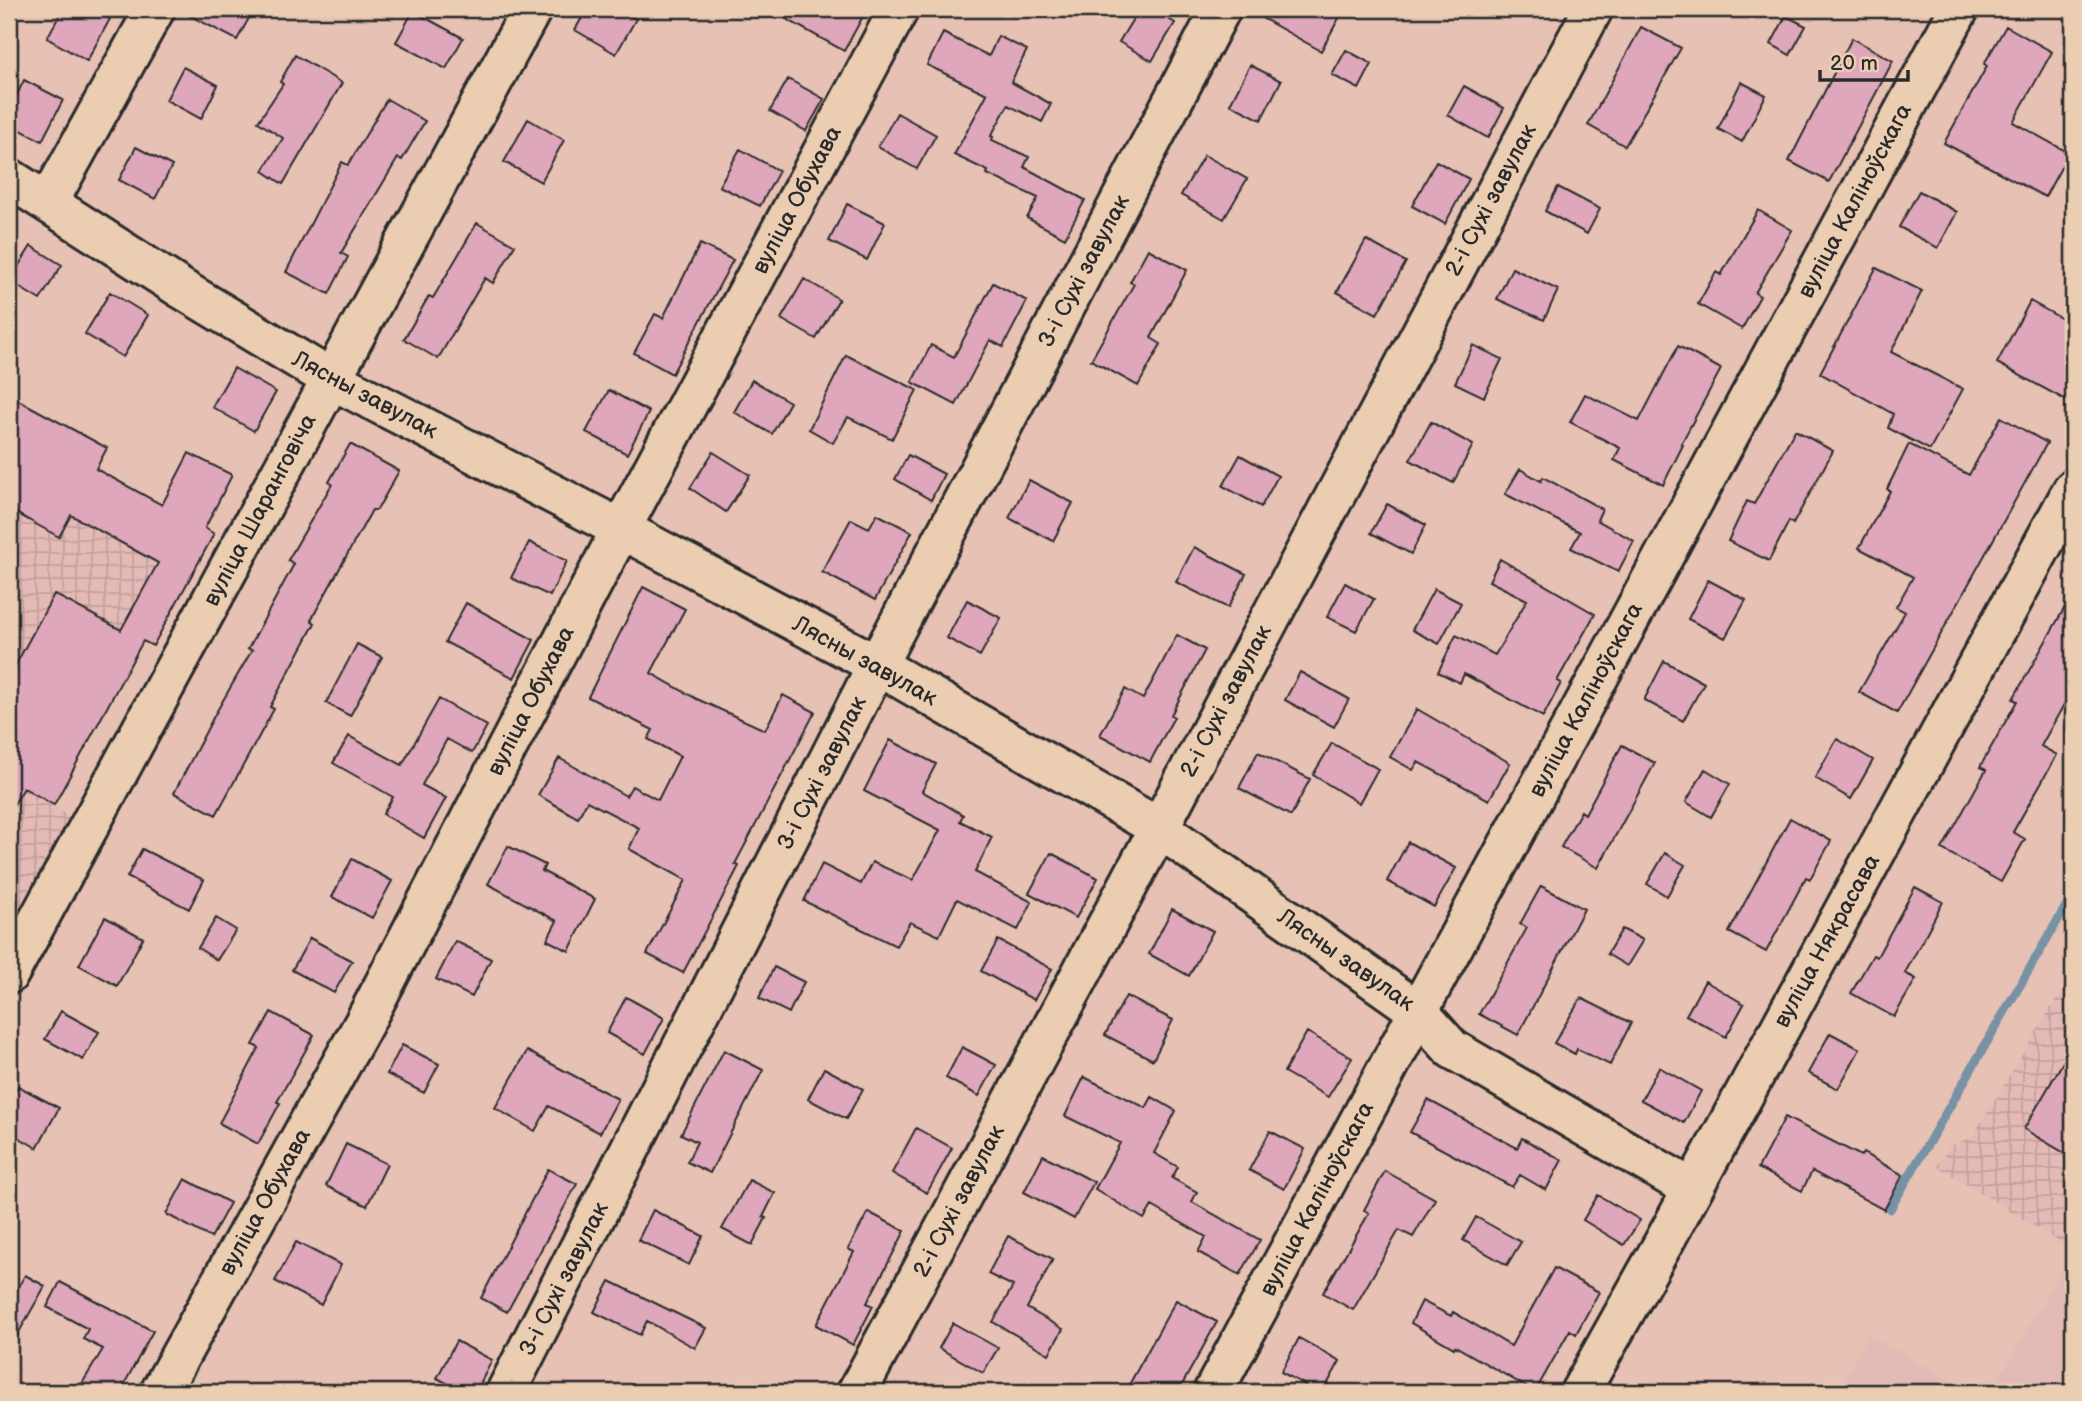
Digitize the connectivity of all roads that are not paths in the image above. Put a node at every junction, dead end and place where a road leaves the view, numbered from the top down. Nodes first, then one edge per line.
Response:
1 (155, 9) edge
2 (532, 9) edge
3 (899, 9) edge
4 (1221, 9) edge
5 (1592, 9) edge
6 (1959, 9) edge
7 (9, 178) edge
8 (48, 202) junction
9 (331, 379) junction
10 (2073, 489) edge
11 (621, 529) junction
12 (877, 665) junction
13 (1159, 828) junction
14 (9, 974) edge
15 (1418, 1010) junction
16 (1692, 1189) junction
17 (160, 1392) edge
18 (506, 1392) edge
19 (857, 1392) edge
20 (1213, 1392) edge
21 (1580, 1392) edge

1 - 8 street
2 - 9 street, вуліца Шаранговіча
3 - 11 street, вуліца Обухава
4 - 12 street, 3-і Сухі завулак
5 - 13 street, 2-і Сухі завулак
6 - 15 street, вуліца Каліноўскага
7 - 8 street, Лясны завулак
8 - 9 street, Лясны завулак
9 - 11 street, Лясны завулак
9 - 14 street, вуліца Шаранговіча
10 - 16 street, вуліца Някрасава
11 - 12 street, Лясны завулак
11 - 17 street, вуліца Обухава
12 - 13 street, Лясны завулак
12 - 18 street, 3-і Сухі завулак
13 - 15 street, Лясны завулак
13 - 19 street, 2-і Сухі завулак
15 - 16 street, Лясны завулак
15 - 20 street, вуліца Каліноўскага
16 - 21 street, вуліца Някрасава

